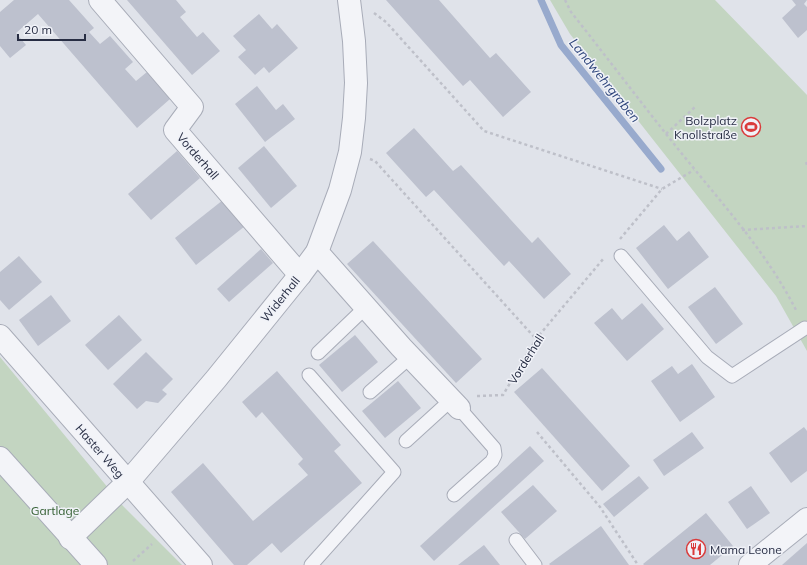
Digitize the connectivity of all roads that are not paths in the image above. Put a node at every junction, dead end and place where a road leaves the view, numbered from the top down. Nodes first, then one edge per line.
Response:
1 (100, 0) edge
2 (359, 4) edge
3 (316, 252) junction
4 (615, 254) road end
5 (300, 275) junction
6 (366, 307) junction
7 (805, 328) edge
8 (0, 336) edge
9 (318, 353) dead end
10 (410, 357) junction
11 (309, 375) dead end
12 (370, 392) dead end
13 (455, 404) junction
14 (406, 441) dead end
15 (0, 458) edge
16 (128, 482) junction
17 (454, 495) dead end
18 (807, 519) edge
19 (70, 538) junction
20 (516, 540) dead end
21 (96, 565) edge
22 (201, 565) edge
23 (311, 565) edge
24 (535, 565) edge
25 (750, 565) edge

1 - 5 street, Vorderhall
2 - 3 street, Widerhall
3 - 5 street, Widerhall
3 - 6 street
4 - 7 lane
5 - 16 street, Widerhall
6 - 9 lane
6 - 10 street
8 - 16 street, Haster Weg
10 - 12 lane
10 - 13 street
11 - 23 lane
13 - 14 lane
13 - 17 lane
15 - 19 street
16 - 19 street, Widerhall
16 - 22 street, Haster Weg
18 - 25 street
19 - 21 street
20 - 24 lane

